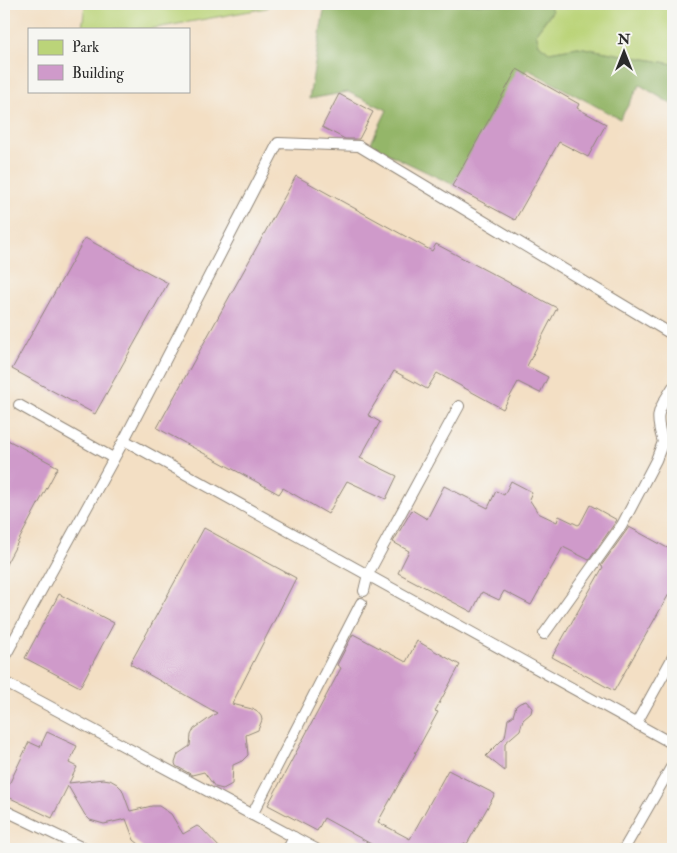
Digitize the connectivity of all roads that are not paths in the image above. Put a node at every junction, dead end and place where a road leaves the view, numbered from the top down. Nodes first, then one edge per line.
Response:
1 (673, 334) edge
2 (673, 387) edge
3 (19, 405) dead end
4 (459, 406) dead end
5 (124, 440) junction
6 (113, 458) junction
7 (368, 574) junction
8 (364, 591) dead end
9 (361, 604) dead end
10 (544, 634) dead end
11 (673, 656) edge
12 (4, 658) edge
13 (4, 682) edge
14 (636, 724) junction
15 (673, 744) edge
16 (673, 764) edge
17 (4, 810) edge
18 (252, 815) junction
19 (294, 837) junction
20 (85, 849) edge
21 (288, 849) edge
22 (316, 849) edge
23 (624, 849) edge

1 - 5 lane
2 - 10 lane
3 - 6 lane
4 - 7 lane
5 - 6 lane
5 - 7 lane
6 - 12 lane
7 - 8 lane
7 - 14 lane
9 - 18 lane
11 - 14 lane
13 - 18 lane
14 - 15 lane
16 - 23 lane
17 - 20 lane
18 - 19 lane
19 - 21 lane
19 - 22 lane

